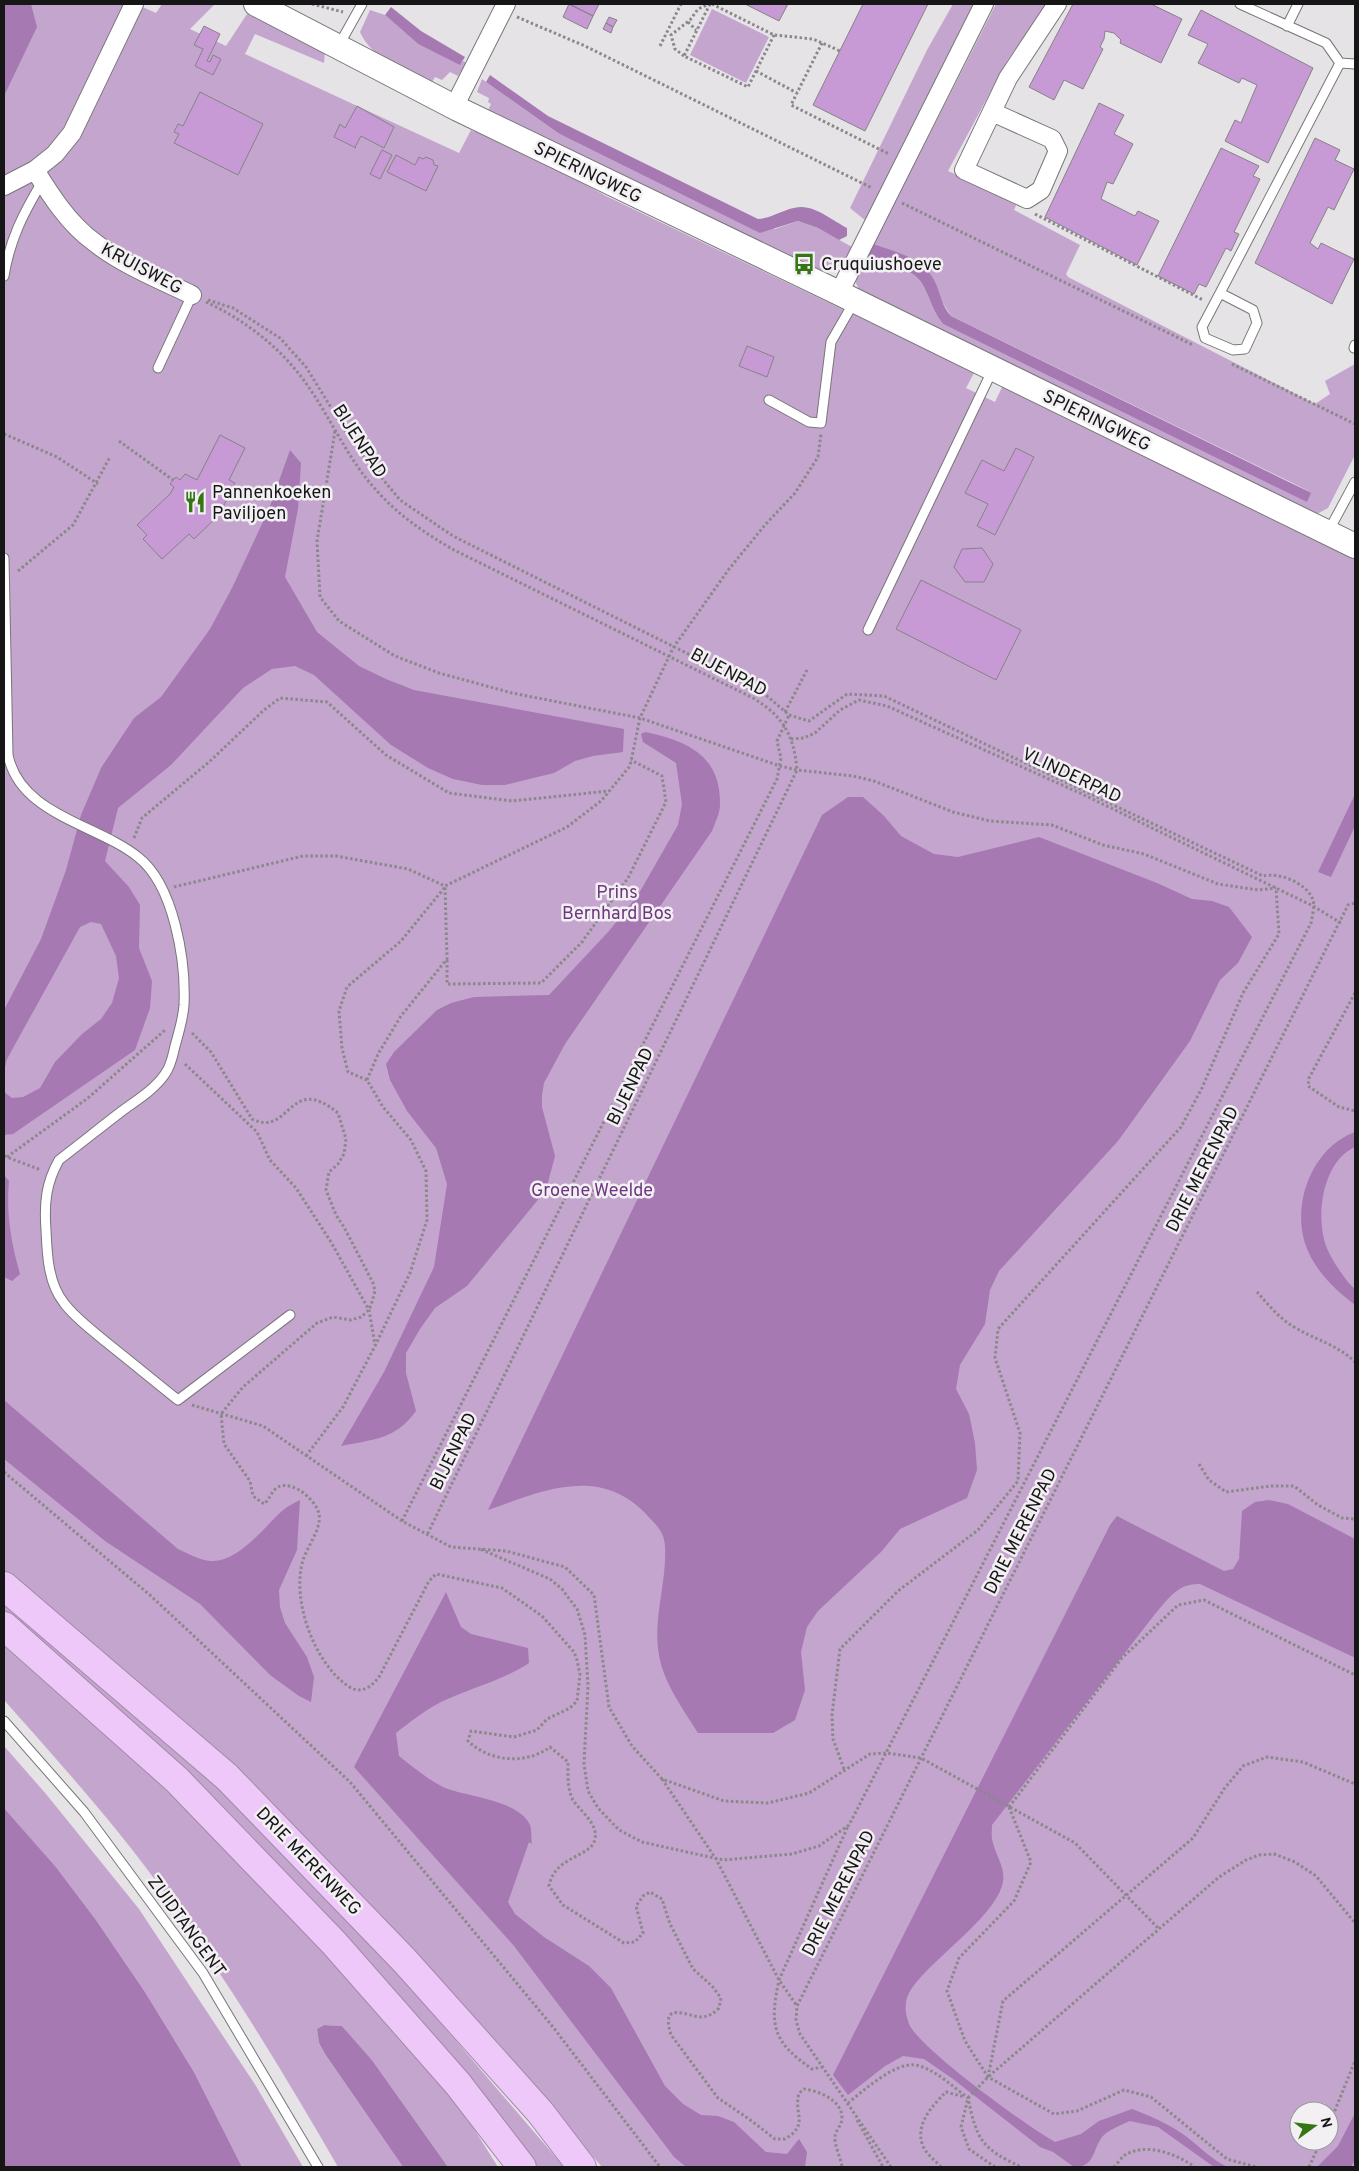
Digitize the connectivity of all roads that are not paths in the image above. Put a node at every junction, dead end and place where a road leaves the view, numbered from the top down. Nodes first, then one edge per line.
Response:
1 (134, 4) edge
2 (256, 4) edge
3 (362, 4) edge
4 (984, 4) edge
5 (1057, 4) edge
6 (1240, 4) edge
7 (1298, 4) edge
8 (504, 8) edge
9 (1287, 26) junction
10 (338, 47) junction
11 (1340, 63) junction
12 (1355, 64) edge
13 (454, 107) junction
14 (992, 112) junction
15 (39, 176) junction
16 (4, 186) edge
17 (4, 276) edge
18 (1220, 292) junction
19 (192, 295) joint
20 (847, 297) junction
21 (158, 368) dead end
22 (993, 369) junction
23 (769, 400) dead end
24 (1355, 482) edge
25 (1328, 532) junction
26 (1355, 546) edge
27 (4, 558) edge
28 (868, 630) dead end
29 (290, 1314) dead end
30 (4, 1586) edge
31 (4, 1626) edge
32 (4, 1720) edge
33 (318, 2167) edge
34 (522, 2167) edge
35 (582, 2167) edge

1 - 15 street
2 - 10 street, SPIERINGWEG
3 - 10 lane
4 - 20 street
5 - 14 street
6 - 9 lane
7 - 9 lane
8 - 13 street
9 - 11 lane
10 - 13 street, SPIERINGWEG
11 - 12 lane
11 - 18 lane
13 - 20 street, SPIERINGWEG
14 - 14 street
15 - 16 street
15 - 17 lane
15 - 19 street, KRUISWEG
18 - 18 lane
19 - 21 lane
20 - 22 street, SPIERINGWEG
20 - 23 lane
22 - 25 street, SPIERINGWEG
22 - 28 lane
24 - 25 lane
25 - 26 street, SPIERINGWEG
27 - 29 lane
30 - 35 highway, DRIE MERENWEG
31 - 34 highway
32 - 33 lane, ZUIDTANGENT

